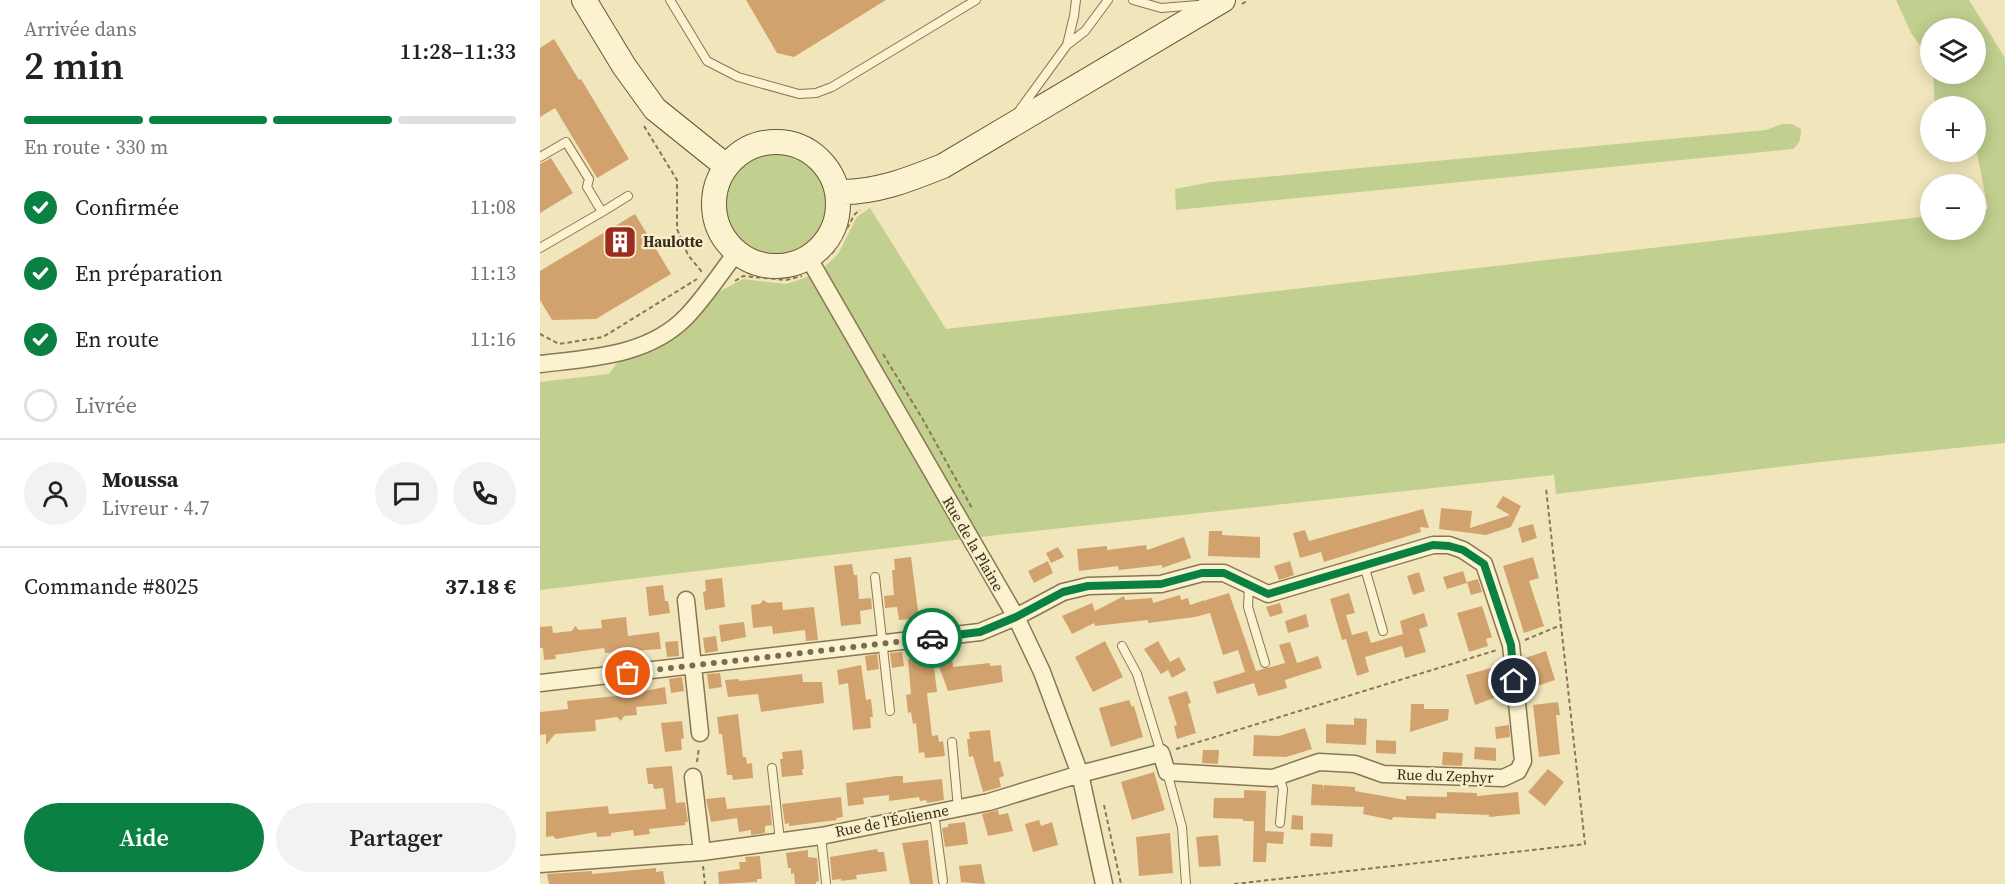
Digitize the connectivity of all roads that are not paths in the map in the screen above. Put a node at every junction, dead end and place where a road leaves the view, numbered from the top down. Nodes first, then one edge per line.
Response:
1 (584, 0) edge
2 (670, 0) edge
3 (976, 0) edge
4 (1076, 0) edge
5 (1108, 0) edge
6 (1133, 0) edge
7 (1222, 0) edge
8 (1067, 45) junction
9 (1004, 131) junction
10 (540, 157) edge
11 (726, 166) junction
12 (838, 192) junction
13 (628, 196) dead end
14 (602, 212) junction
15 (540, 248) edge
16 (736, 253) junction
17 (808, 257) junction
18 (540, 364) edge
19 (1364, 566) junction
20 (875, 577) dead end
21 (1249, 585) junction
22 (686, 600) dead end
23 (1016, 617) junction
24 (1383, 631) dead end
25 (883, 643) junction
26 (1122, 646) dead end
27 (1265, 663) dead end
28 (693, 666) junction
29 (540, 683) edge
30 (890, 711) dead end
31 (700, 733) road end
32 (952, 742) dead end
33 (1161, 753) junction
34 (772, 768) dead end
35 (1167, 772) junction
36 (1080, 774) junction
37 (1279, 776) junction
38 (693, 777) road end
39 (958, 808) junction
40 (934, 813) junction
41 (1280, 823) dead end
42 (821, 836) junction
43 (780, 841) junction
44 (702, 852) junction
45 (540, 864) edge
46 (943, 881) dead end
47 (826, 883) edge
48 (1104, 884) edge
49 (1186, 884) edge

1 - 11 street
2 - 3 lane
4 - 8 lane
5 - 8 lane
6 - 7 lane
7 - 9 street
8 - 9 lane
9 - 12 street
10 - 14 lane
11 - 12 street
11 - 16 street
12 - 17 street
13 - 14 lane
14 - 15 lane
16 - 17 street
16 - 18 street
17 - 23 street, Rue de la Plaine
19 - 21 street, Rue du Zephyr
19 - 24 lane
19 - 37 street, Rue du Zephyr
20 - 25 lane
21 - 23 street, Rue du Zephyr
21 - 27 lane
22 - 28 street
23 - 25 street
23 - 36 street, Rue de la Plaine
25 - 28 street
25 - 30 lane
26 - 33 lane
28 - 29 street
28 - 31 street
32 - 39 lane
33 - 35 street
33 - 36 street
34 - 43 lane
35 - 37 street, Rue du Zephyr
35 - 49 lane
36 - 39 street, Rue de l'Éolienne
36 - 48 street, Rue de la Plaine
37 - 41 lane
38 - 44 street
39 - 40 street, Rue de l'Éolienne
40 - 42 street, Rue de l'Éolienne
40 - 46 lane
42 - 43 street, Rue de l'Éolienne
42 - 47 lane
43 - 44 street, Rue de l'Éolienne
44 - 45 street, Rue de l'Éolienne

